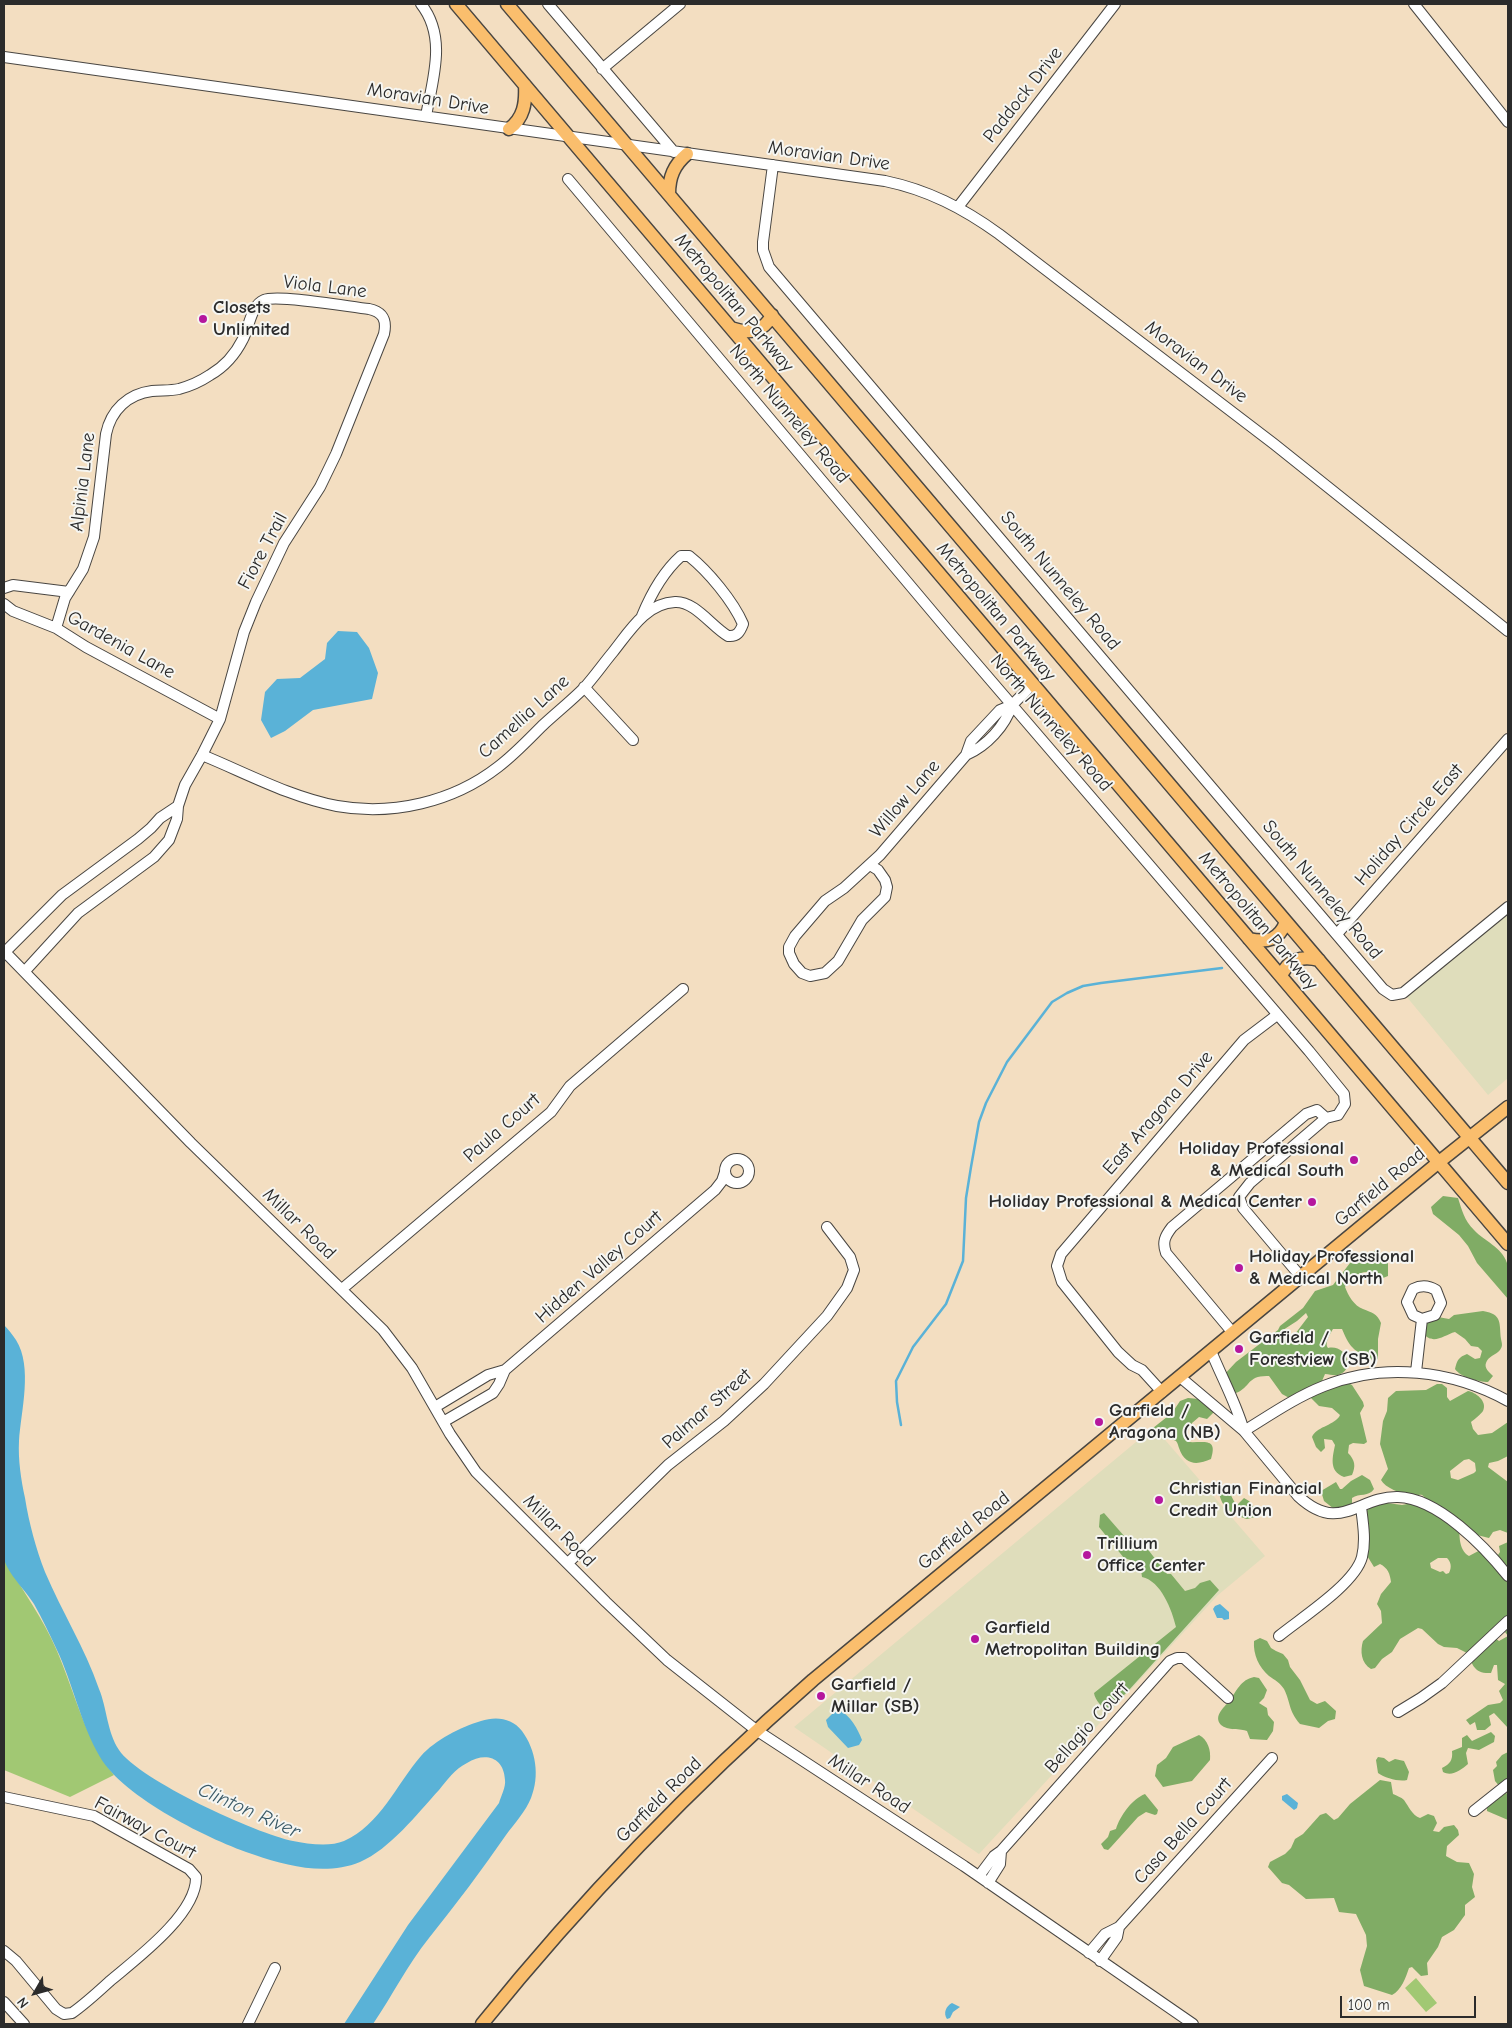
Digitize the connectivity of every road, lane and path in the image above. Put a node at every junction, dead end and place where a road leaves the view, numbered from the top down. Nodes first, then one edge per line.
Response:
1 (421, 4) edge
2 (456, 4) edge
3 (507, 4) edge
4 (548, 4) edge
5 (680, 4) edge
6 (1116, 4) edge
7 (1414, 4) edge
8 (4, 57) edge
9 (602, 69) junction
10 (525, 86) junction
11 (426, 116) junction
12 (1508, 122) edge
13 (509, 129) junction
14 (569, 138) junction
15 (627, 145) junction
16 (674, 152) junction
17 (687, 154) junction
18 (773, 166) junction
19 (568, 178) dead end
20 (669, 194) junction
21 (958, 207) junction
22 (261, 301) joint
23 (772, 315) junction
24 (383, 316) joint
25 (731, 328) junction
26 (4, 588) edge
27 (69, 592) junction
28 (4, 604) edge
29 (642, 616) junction
30 (56, 628) junction
31 (1508, 631) edge
32 (1034, 684) junction
33 (584, 687) junction
34 (1012, 705) junction
35 (220, 719) junction
36 (1508, 739) edge
37 (633, 740) dead end
38 (202, 755) junction
39 (178, 806) junction
40 (870, 865) junction
41 (1508, 907) edge
42 (1286, 922) junction
43 (1337, 934) junction
44 (1249, 939) junction
45 (4, 951) edge
46 (1319, 960) junction
47 (25, 972) junction
48 (1280, 976) junction
49 (683, 989) dead end
50 (1277, 1015) junction
51 (1508, 1107) edge
52 (1326, 1118) junction
53 (1470, 1137) junction
54 (1439, 1162) junction
55 (725, 1172) junction
56 (735, 1183) junction
57 (1508, 1183) edge
58 (715, 1190) junction
59 (1488, 1220) junction
60 (827, 1227) dead end
61 (1508, 1230) edge
62 (1508, 1244) edge
63 (1302, 1277) junction
64 (342, 1289) junction
65 (1422, 1319) dead end
66 (1234, 1332) junction
67 (1211, 1351) junction
68 (505, 1370) junction
69 (1416, 1372) junction
70 (1180, 1376) junction
71 (463, 1391) junction
72 (1162, 1392) junction
73 (1508, 1401) edge
74 (471, 1406) junction
75 (435, 1407) junction
76 (443, 1422) junction
77 (1244, 1431) junction
78 (1361, 1507) junction
79 (568, 1563) junction
80 (1508, 1576) edge
81 (1508, 1621) edge
82 (1279, 1636) dead end
83 (1228, 1698) dead end
84 (1398, 1712) dead end
85 (756, 1730) junction
86 (1272, 1758) dead end
87 (1508, 1784) edge
88 (4, 1796) edge
89 (1474, 1811) dead end
90 (1001, 1851) junction
91 (979, 1876) junction
92 (988, 1883) junction
93 (1119, 1927) junction
94 (4, 1950) edge
95 (1089, 1953) junction
96 (1100, 1961) junction
97 (275, 1968) dead end
98 (4, 2002) edge
99 (24, 2024) edge
100 (248, 2024) edge
101 (482, 2024) edge
102 (1193, 2024) edge

1 - 11 street
2 - 10 main road, Metropolitan Parkway
3 - 15 main road, Metropolitan Parkway
4 - 9 street
5 - 9 street
6 - 21 street, Paddock Drive
7 - 12 street
8 - 11 street, Moravian Drive
9 - 16 street
10 - 13 main road
10 - 14 main road, Metropolitan Parkway
11 - 13 street, Moravian Drive
13 - 14 street, Moravian Drive
14 - 15 street, Moravian Drive
14 - 25 main road, Metropolitan Parkway
15 - 16 street, Moravian Drive
15 - 20 main road, Metropolitan Parkway
16 - 17 street, Moravian Drive
17 - 18 street, Moravian Drive
17 - 20 main road
18 - 21 street, Moravian Drive
18 - 43 street, South Nunneley Road
19 - 34 street, North Nunneley Road
20 - 23 main road, Metropolitan Parkway
21 - 31 street, Moravian Drive
22 - 24 street, Viola Lane
22 - 27 street, Alpinia Lane
23 - 25 main road
23 - 42 main road, Metropolitan Parkway
24 - 35 street, Fiore Trail
25 - 32 main road, Metropolitan Parkway
26 - 27 street, Gardenia Lane
27 - 30 street, Alpinia Lane
28 - 30 street, Gardenia Lane
29 - 29 street, Camellia Lane
29 - 33 street, Camellia Lane
30 - 35 street, Gardenia Lane
32 - 34 street, Willow Lane
32 - 44 main road, Metropolitan Parkway
33 - 37 street
33 - 38 street, Camellia Lane
34 - 40 street, Willow Lane
34 - 50 street, North Nunneley Road
35 - 38 street, Fiore Trail
36 - 43 street, Holiday Circle East
38 - 39 street, Fiore Trail
39 - 45 street
39 - 47 street, Fiore Trail
40 - 40 street, Willow Lane
41 - 43 street, South Nunneley Road
42 - 44 main road
42 - 46 main road, Metropolitan Parkway
44 - 48 main road, Metropolitan Parkway
45 - 47 street, Millar Road
46 - 48 main road
46 - 53 main road, Metropolitan Parkway
47 - 64 street, Millar Road
48 - 54 main road, Metropolitan Parkway
49 - 64 street, Paula Court
50 - 52 street, North Nunneley Road
50 - 72 street, East Aragona Drive
51 - 53 main road, Garfield Road
52 - 63 street, North Nunneley Road
52 - 66 street
53 - 54 main road, Garfield Road
53 - 57 main road, Metropolitan Parkway
54 - 59 main road, Metropolitan Parkway
54 - 63 main road, Garfield Road
55 - 56 street
55 - 56 street, Hidden Valley Court
55 - 58 street, Hidden Valley Court
56 - 58 street, Hidden Valley Court
58 - 68 street, Hidden Valley Court
59 - 61 main road
59 - 62 main road, Metropolitan Parkway
60 - 79 street, Palmar Street
63 - 66 main road, Garfield Road
64 - 75 street, Millar Road
65 - 69 street
66 - 67 main road, Garfield Road
67 - 70 main road, Garfield Road
67 - 77 street
68 - 71 street, Hidden Valley Court
68 - 74 street, Hidden Valley Court
69 - 73 street
69 - 77 street
70 - 72 main road, Garfield Road
70 - 77 street
71 - 74 street
71 - 75 street, Hidden Valley Court
72 - 85 main road, Garfield Road
74 - 76 street, Hidden Valley Court
75 - 76 street, Millar Road
76 - 79 street, Millar Road
77 - 78 street
78 - 80 street
78 - 82 street
79 - 85 street, Millar Road
81 - 84 street
83 - 90 street, Bellagio Court
85 - 91 street, Millar Road
85 - 101 main road, Garfield Road
86 - 93 street, Casa Bella Court
87 - 89 street
88 - 94 street, Fairway Court
90 - 91 street, Bellagio Court
90 - 92 street, Bellagio Court
91 - 92 street, Millar Road
92 - 95 street, Millar Road
93 - 95 street, Casa Bella Court
93 - 96 street, Casa Bella Court
95 - 96 street, Millar Road
96 - 102 street, Millar Road
97 - 100 street
98 - 99 street

